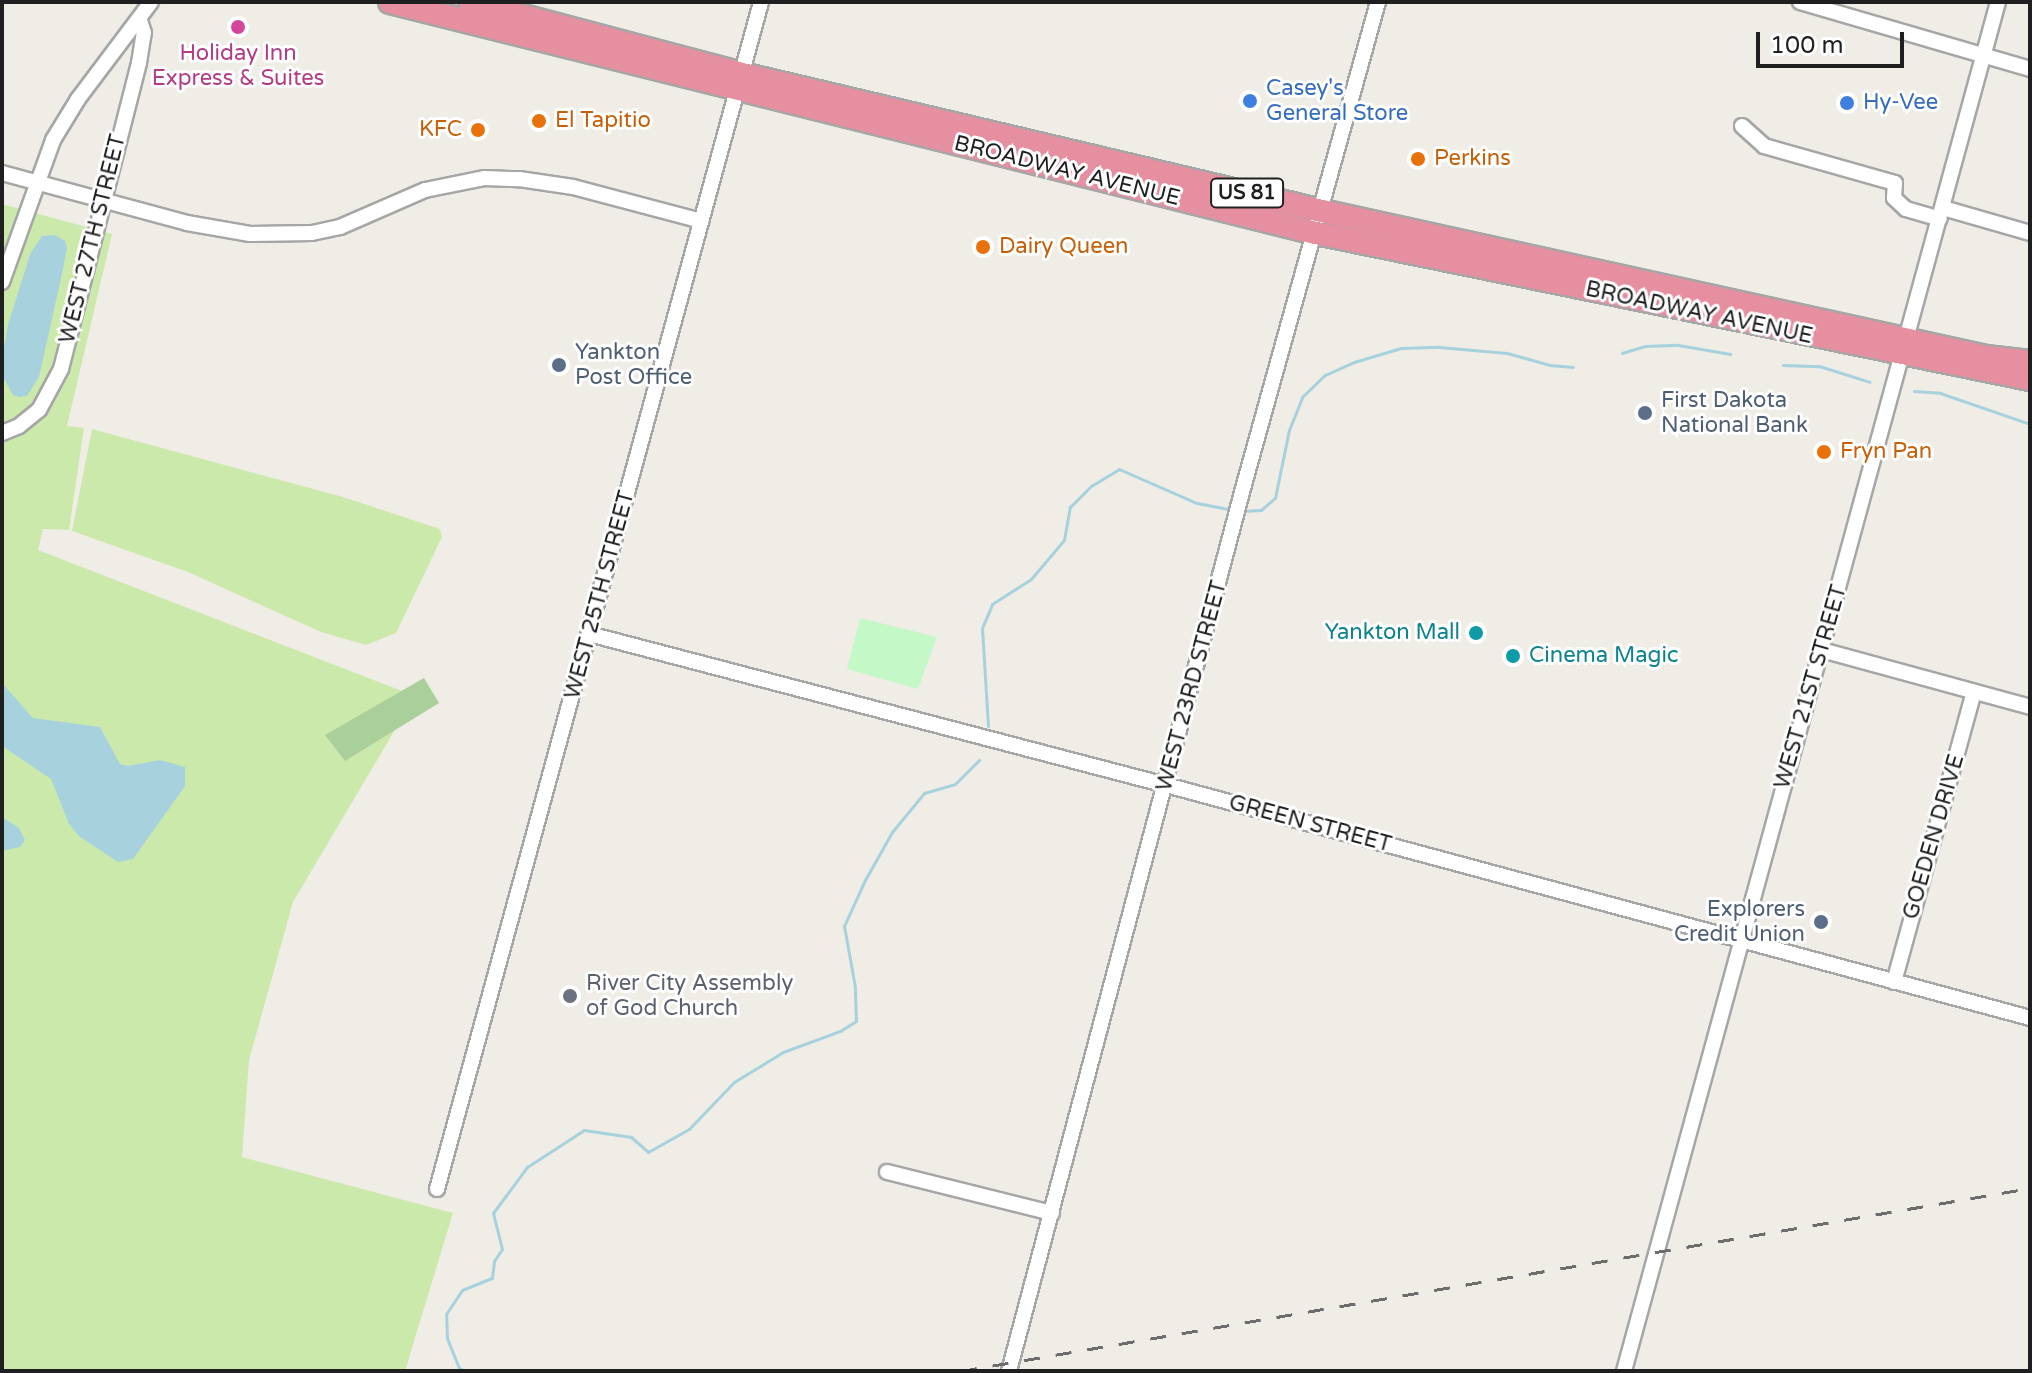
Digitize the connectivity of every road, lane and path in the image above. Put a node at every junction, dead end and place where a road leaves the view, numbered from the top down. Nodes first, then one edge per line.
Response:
1 (151, 2) edge
2 (390, 2) edge
3 (470, 2) edge
4 (761, 2) edge
5 (1378, 2) edge
6 (1800, 2) edge
7 (1998, 2) edge
8 (140, 21) junction
9 (1984, 56) junction
10 (2030, 69) edge
11 (740, 82) junction
12 (1742, 126) dead end
13 (2, 173) edge
14 (39, 182) junction
15 (103, 200) junction
16 (1942, 213) junction
17 (702, 221) junction
18 (1319, 222) junction
19 (2030, 233) edge
20 (2, 282) edge
21 (1905, 348) junction
22 (2030, 362) edge
23 (2030, 379) edge
24 (2, 433) edge
25 (589, 634) junction
26 (1822, 650) junction
27 (1974, 692) junction
28 (2030, 707) edge
29 (1166, 785) junction
30 (1743, 942) junction
31 (1894, 982) junction
32 (2030, 1018) edge
33 (887, 1172) dead end
34 (437, 1189) dead end
35 (1052, 1213) junction
36 (1009, 1371) edge
37 (1624, 1371) edge

1 - 8 street, WEST 27TH STREET
2 - 11 highway, BROADWAY AVENUE / US 81
3 - 11 highway, BROADWAY AVENUE / US 81
4 - 11 street, WEST 25TH STREET
5 - 18 street, WEST 23RD STREET
6 - 9 street
7 - 9 street, WEST 21ST STREET
8 - 14 street, WEST 27TH STREET
8 - 15 street, WEST 27TH STREET
9 - 10 street
9 - 16 street, WEST 21ST STREET
11 - 17 street, WEST 25TH STREET
11 - 18 highway, BROADWAY AVENUE / US 81
12 - 16 street
13 - 14 street
14 - 15 street
14 - 20 street, WEST 27TH STREET
15 - 17 street
15 - 24 street, WEST 27TH STREET
16 - 19 street
16 - 21 street, WEST 21ST STREET
17 - 25 street, WEST 25TH STREET
18 - 21 highway, BROADWAY AVENUE / US 81
18 - 29 street, WEST 23RD STREET
21 - 22 highway, BROADWAY AVENUE / US 81
21 - 23 highway, BROADWAY AVENUE / US 81
21 - 26 street, WEST 21ST STREET
25 - 29 street, GREEN STREET
25 - 34 street, WEST 25TH STREET
26 - 27 street
26 - 30 street, WEST 21ST STREET
27 - 28 street
27 - 31 street, GOEDEN DRIVE
29 - 30 street, GREEN STREET
29 - 35 street, WEST 23RD STREET
30 - 31 street, GREEN STREET
30 - 37 street, WEST 21ST STREET
31 - 32 street, GREEN STREET
33 - 35 street
35 - 36 street, WEST 23RD STREET

